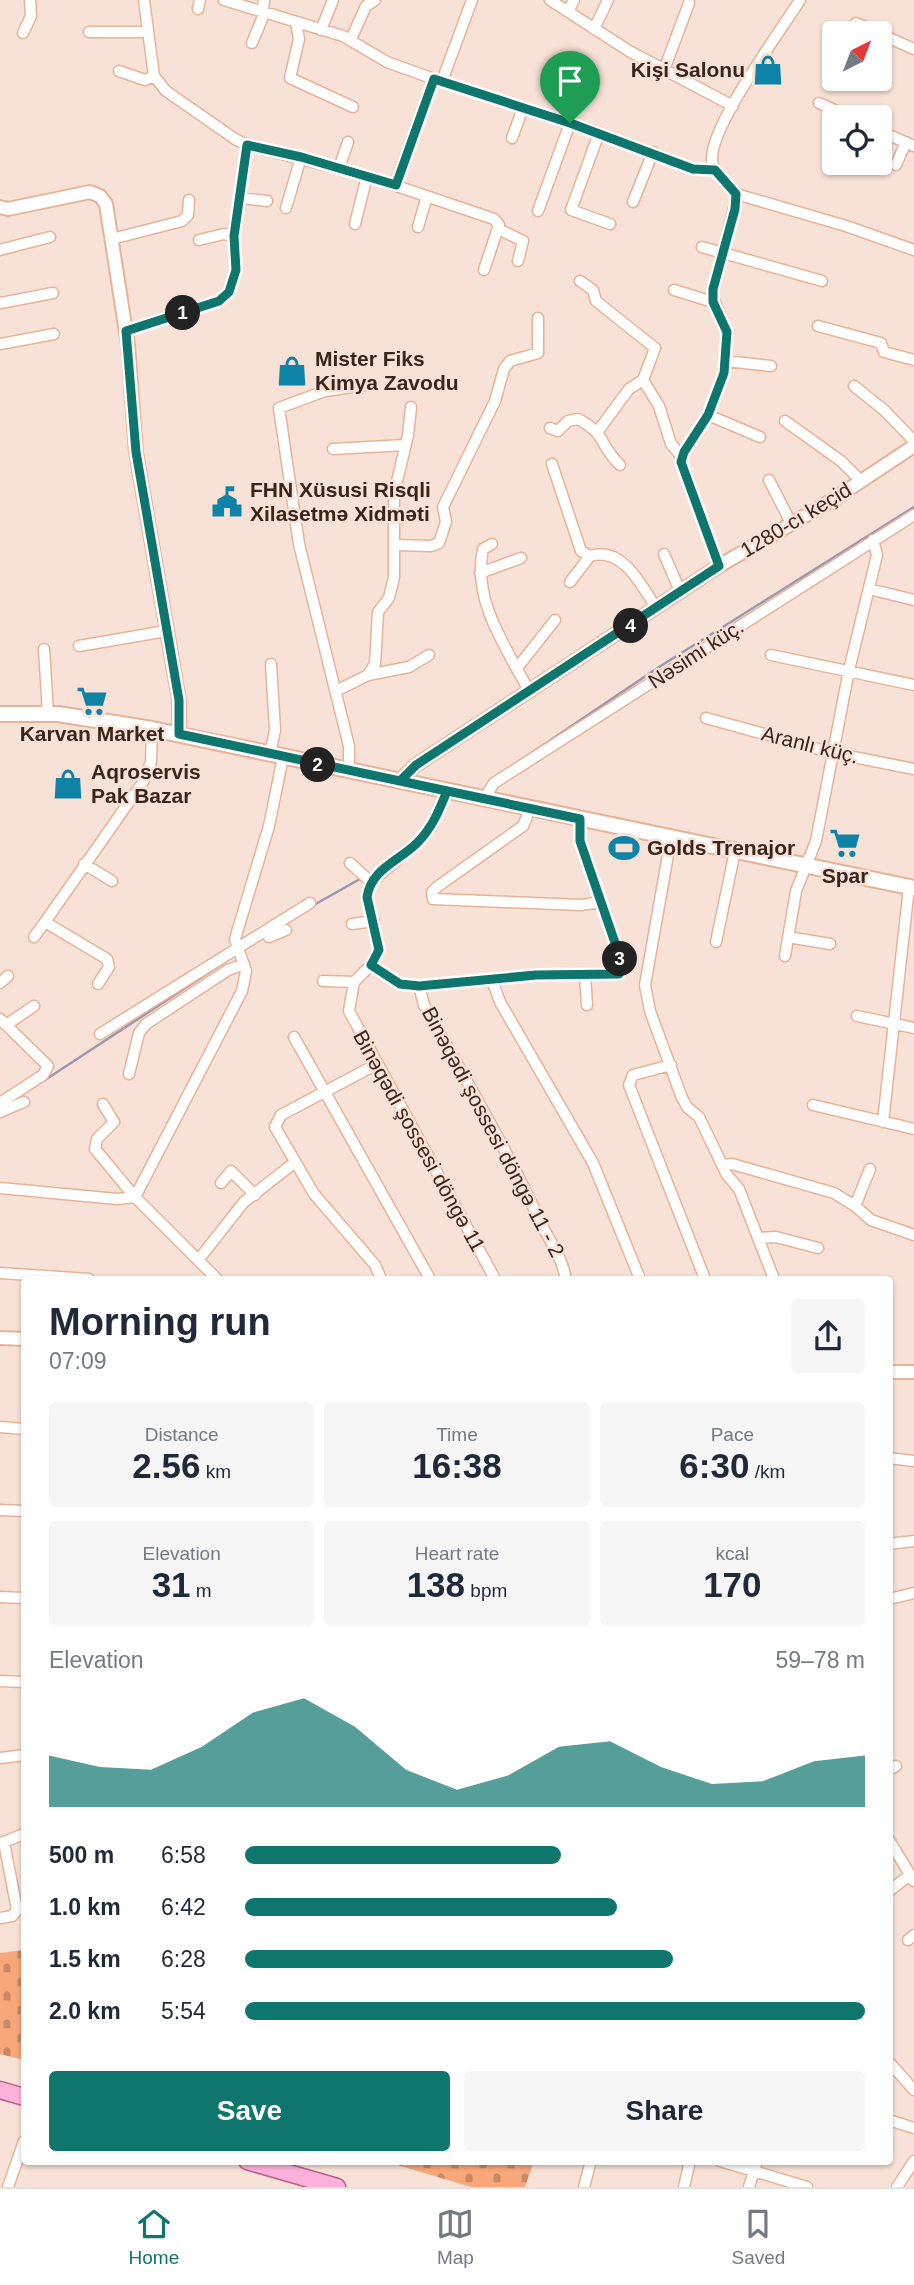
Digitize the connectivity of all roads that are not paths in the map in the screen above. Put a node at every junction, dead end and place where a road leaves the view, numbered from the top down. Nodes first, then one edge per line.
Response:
1 (30, 0) edge
2 (144, 0) edge
3 (224, 0) edge
4 (264, 0) edge
5 (333, 0) edge
6 (375, 0) edge
7 (472, 0) edge
8 (550, 0) edge
9 (574, 0) edge
10 (608, 0) edge
11 (800, 0) edge
12 (689, 3) dead end
13 (568, 10) junction
14 (262, 13) junction
15 (296, 23) junction
16 (594, 29) junction
17 (321, 30) junction
18 (89, 32) dead end
19 (146, 32) junction
20 (23, 33) dead end
21 (351, 39) junction
22 (892, 39) edge
23 (252, 43) dead end
24 (914, 49) edge
25 (664, 70) junction
26 (119, 71) dead end
27 (154, 76) junction
28 (438, 80) junction
29 (819, 103) dead end
30 (823, 105) edge
31 (733, 106) junction
32 (353, 107) dead end
33 (523, 108) junction
34 (570, 123) junction
35 (599, 133) junction
36 (892, 136) edge
37 (512, 138) dead end
38 (348, 142) dead end
39 (910, 144) edge
40 (247, 145) junction
41 (653, 152) junction
42 (301, 157) junction
43 (896, 166) dead end
44 (339, 168) junction
45 (715, 170) junction
46 (367, 177) junction
47 (396, 185) junction
48 (736, 194) junction
49 (428, 196) junction
50 (242, 198) junction
51 (189, 200) dead end
52 (267, 201) dead end
53 (633, 202) dead end
54 (0, 207) edge
55 (286, 208) dead end
56 (538, 211) dead end
57 (355, 224) dead end
58 (610, 224) dead end
59 (418, 228) dead end
60 (498, 229) junction
61 (234, 236) junction
62 (51, 237) dead end
63 (112, 239) junction
64 (199, 240) dead end
65 (702, 247) dead end
66 (0, 250) edge
67 (914, 250) edge
68 (722, 252) junction
69 (518, 261) dead end
70 (484, 270) dead end
71 (580, 281) dead end
72 (822, 281) dead end
73 (674, 290) dead end
74 (53, 293) dead end
75 (713, 302) junction
76 (0, 303) edge
77 (538, 318) dead end
78 (818, 326) dead end
79 (126, 331) junction
80 (54, 334) dead end
81 (0, 344) edge
82 (914, 360) edge
83 (726, 361) junction
84 (771, 366) dead end
85 (643, 380) junction
86 (366, 385) dead end
87 (854, 386) dead end
88 (411, 407) dead end
89 (708, 415) junction
90 (785, 421) dead end
91 (550, 428) dead end
92 (598, 431) junction
93 (760, 437) dead end
94 (914, 443) edge
95 (405, 445) junction
96 (333, 449) dead end
97 (682, 457) junction
98 (552, 464) dead end
99 (620, 465) dead end
100 (769, 480) dead end
101 (861, 481) junction
102 (914, 515) edge
103 (791, 523) junction
104 (873, 540) junction
105 (492, 544) dead end
106 (395, 545) junction
107 (664, 554) dead end
108 (590, 556) junction
109 (521, 558) dead end
110 (719, 566) junction
111 (480, 573) junction
112 (570, 582) dead end
113 (869, 589) junction
114 (680, 591) junction
115 (914, 600) edge
116 (656, 608) junction
117 (555, 620) dead end
118 (166, 631) junction
119 (79, 646) dead end
120 (44, 649) dead end
121 (771, 654) dead end
122 (429, 655) dead end
123 (271, 664) dead end
124 (517, 668) junction
125 (849, 670) junction
126 (368, 675) junction
127 (914, 685) edge
128 (336, 691) junction
129 (529, 691) junction
130 (48, 713) junction
131 (0, 714) edge
132 (706, 718) dead end
133 (152, 729) junction
134 (179, 734) junction
135 (833, 753) junction
136 (276, 756) junction
137 (914, 769) edge
138 (349, 772) junction
139 (400, 781) junction
140 (447, 791) junction
141 (484, 799) junction
142 (530, 809) junction
143 (580, 819) junction
144 (671, 838) junction
145 (735, 851) junction
146 (350, 863) dead end
147 (84, 864) junction
148 (805, 866) junction
149 (112, 881) dead end
150 (371, 882) junction
151 (911, 888) edge
152 (601, 902) junction
153 (310, 903) dead end
154 (374, 921) junction
155 (45, 922) junction
156 (352, 924) dead end
157 (286, 929) dead end
158 (34, 937) dead end
159 (788, 937) junction
160 (716, 942) dead end
161 (830, 944) dead end
162 (785, 956) dead end
163 (240, 957) junction
164 (371, 965) junction
165 (585, 975) junction
166 (492, 979) junction
167 (323, 981) dead end
168 (354, 982) junction
169 (98, 984) dead end
170 (419, 986) junction
171 (587, 1005) dead end
172 (34, 1006) dead end
173 (857, 1016) dead end
174 (3, 1022) edge
175 (892, 1024) junction
176 (914, 1028) edge
177 (100, 1034) dead end
178 (294, 1037) dead end
179 (377, 1065) junction
180 (671, 1065) junction
181 (129, 1074) dead end
182 (325, 1093) junction
183 (24, 1102) dead end
184 (0, 1103) edge
185 (103, 1104) dead end
186 (813, 1105) dead end
187 (0, 1112) edge
188 (883, 1122) junction
189 (914, 1129) edge
190 (294, 1163) junction
191 (722, 1166) junction
192 (870, 1169) dead end
193 (221, 1183) dead end
194 (0, 1188) edge
195 (255, 1195) junction
196 (135, 1197) junction
197 (855, 1206) junction
198 (914, 1235) edge
199 (758, 1238) junction
200 (818, 1248) dead end
201 (199, 1259) junction
202 (0, 1273) edge
203 (44, 1276) edge
204 (214, 1276) edge
205 (380, 1276) edge
206 (428, 1276) edge
207 (493, 1276) edge
208 (565, 1276) edge
209 (639, 1276) edge
210 (704, 1276) edge
211 (773, 1276) edge
212 (0, 1338) edge
213 (21, 1339) edge
214 (893, 1372) edge
215 (914, 1373) edge
216 (0, 1427) edge
217 (21, 1429) edge
218 (893, 1458) edge
219 (914, 1461) edge
220 (0, 1510) edge
221 (21, 1511) edge
222 (914, 1541) edge
223 (893, 1544) edge
224 (914, 1593) edge
225 (0, 1597) edge
226 (21, 1598) edge
227 (893, 1598) edge
228 (0, 1681) edge
229 (21, 1682) edge
230 (21, 1755) edge
231 (0, 1758) edge
232 (21, 1835) edge
233 (2, 1843) edge
234 (893, 1847) edge
235 (912, 1878) edge
236 (893, 1889) edge
237 (0, 1918) edge
238 (893, 2066) edge
239 (0, 2090) edge
240 (914, 2090) edge
241 (21, 2097) edge
242 (893, 2121) edge
243 (914, 2128) edge
244 (21, 2150) edge
245 (914, 2161) edge
246 (261, 2165) edge
247 (590, 2165) edge
248 (689, 2165) edge
249 (756, 2166) edge
250 (8, 2187) edge
251 (337, 2187) edge
252 (584, 2187) edge
253 (684, 2187) edge
254 (749, 2187) edge
255 (807, 2187) edge
256 (897, 2187) edge

1 - 20 street
2 - 19 street
3 - 14 street
4 - 14 street
5 - 17 street
6 - 21 street
7 - 28 street
8 - 13 street
9 - 13 street
10 - 16 street
11 - 31 street
12 - 25 street
13 - 16 street
14 - 15 street
14 - 23 street
15 - 17 street
15 - 32 street
16 - 25 street
17 - 21 street
18 - 19 street
19 - 27 street
21 - 28 street
22 - 24 street
25 - 31 street
26 - 27 street
27 - 40 street
28 - 33 street
28 - 47 street
29 - 30 street
31 - 45 street
33 - 34 street
33 - 37 street
34 - 35 street
34 - 56 street
35 - 41 street
35 - 58 street
36 - 39 street
38 - 44 street
39 - 43 street
40 - 42 street
40 - 50 street
41 - 45 street
41 - 53 street
42 - 44 street
42 - 55 street
44 - 46 street
45 - 48 street
46 - 47 street
46 - 57 street
47 - 49 street
48 - 67 street
48 - 68 street
49 - 59 street
49 - 60 street
50 - 52 street
50 - 61 street
51 - 63 street
54 - 63 street
60 - 69 street
60 - 70 street
61 - 64 street
61 - 79 street
62 - 66 street
63 - 79 street
65 - 68 street
68 - 72 street
68 - 75 street
71 - 85 street
73 - 75 street
74 - 76 street
75 - 83 street
77 - 106 street
78 - 82 street
79 - 118 street
80 - 81 street
83 - 84 street
83 - 89 street
85 - 92 street
85 - 97 street
86 - 128 street
87 - 94 street
88 - 95 street
89 - 93 street
89 - 97 street
90 - 101 street
91 - 92 street
92 - 99 street
94 - 101 street, 1280-cı keçid
95 - 96 street
95 - 106 street
97 - 110 street
98 - 108 street
100 - 103 street
101 - 103 street, 1280-cı keçid
102 - 104 street, Nəsimi küç.
103 - 110 street, 1280-cı keçid
104 - 113 street
104 - 141 street, Nəsimi küç.
105 - 111 street
106 - 126 street
107 - 114 street
108 - 112 street
108 - 116 street
109 - 111 street
110 - 114 street, 1280-cı keçid
111 - 124 street
113 - 115 street
113 - 125 street
114 - 116 street, 1280-cı keçid
116 - 129 street, 1280-cı keçid
117 - 124 street
118 - 119 street
118 - 134 street
120 - 130 street
121 - 125 street
122 - 126 street
123 - 136 street
124 - 129 street
125 - 127 street
125 - 135 street
126 - 128 street
128 - 138 street
129 - 139 street, 1280-cı keçid
130 - 131 main road
130 - 133 main road
132 - 135 street, Aranlı küç.
133 - 134 main road
133 - 147 street
134 - 136 main road
135 - 137 street, Aranlı küç.
135 - 148 street
136 - 138 main road
136 - 163 street
138 - 139 main road
139 - 140 main road
140 - 141 main road
140 - 150 street
141 - 142 main road
142 - 143 main road
142 - 152 street
143 - 144 main road
143 - 152 street
144 - 145 main road
144 - 180 street
145 - 148 main road
145 - 160 street
146 - 150 street
147 - 149 street
147 - 155 street
148 - 151 main road
148 - 159 street
150 - 154 street
151 - 175 street
152 - 165 street
153 - 163 street
154 - 156 street
154 - 164 street
155 - 158 street
155 - 169 street
157 - 163 street
159 - 161 street
159 - 162 street
163 - 177 street
163 - 181 street
163 - 196 street
164 - 168 street
164 - 170 street
165 - 166 street
165 - 171 street
166 - 170 street
166 - 209 street
167 - 168 street
168 - 179 street, Binəqədi şossesi döngə 11
170 - 208 street, Binəqədi şossesi döngə 11 - 2
172 - 174 street
173 - 175 street
174 - 184 street
175 - 176 street
175 - 188 street
178 - 182 street
179 - 182 street
179 - 207 street, Binəqədi şossesi döngə 11
180 - 191 street
180 - 210 street
182 - 190 street
182 - 206 street
183 - 187 street
185 - 196 street
186 - 188 street
188 - 189 street
190 - 195 street
190 - 205 street
191 - 197 street
191 - 199 street
192 - 197 street
193 - 195 street
194 - 196 street
195 - 201 street
196 - 201 street
197 - 198 street
199 - 200 street
199 - 211 street
201 - 204 street
202 - 203 street
212 - 213 street
214 - 215 street
216 - 217 street
218 - 219 street
220 - 221 street
222 - 223 street
224 - 227 street
225 - 226 street
228 - 229 street
230 - 231 street
232 - 233 street
233 - 237 street
234 - 235 street
235 - 236 street
238 - 240 street
239 - 241 main road
242 - 243 street
244 - 250 street
245 - 256 street
246 - 251 main road
247 - 252 street
248 - 253 street
249 - 254 street
249 - 255 street

